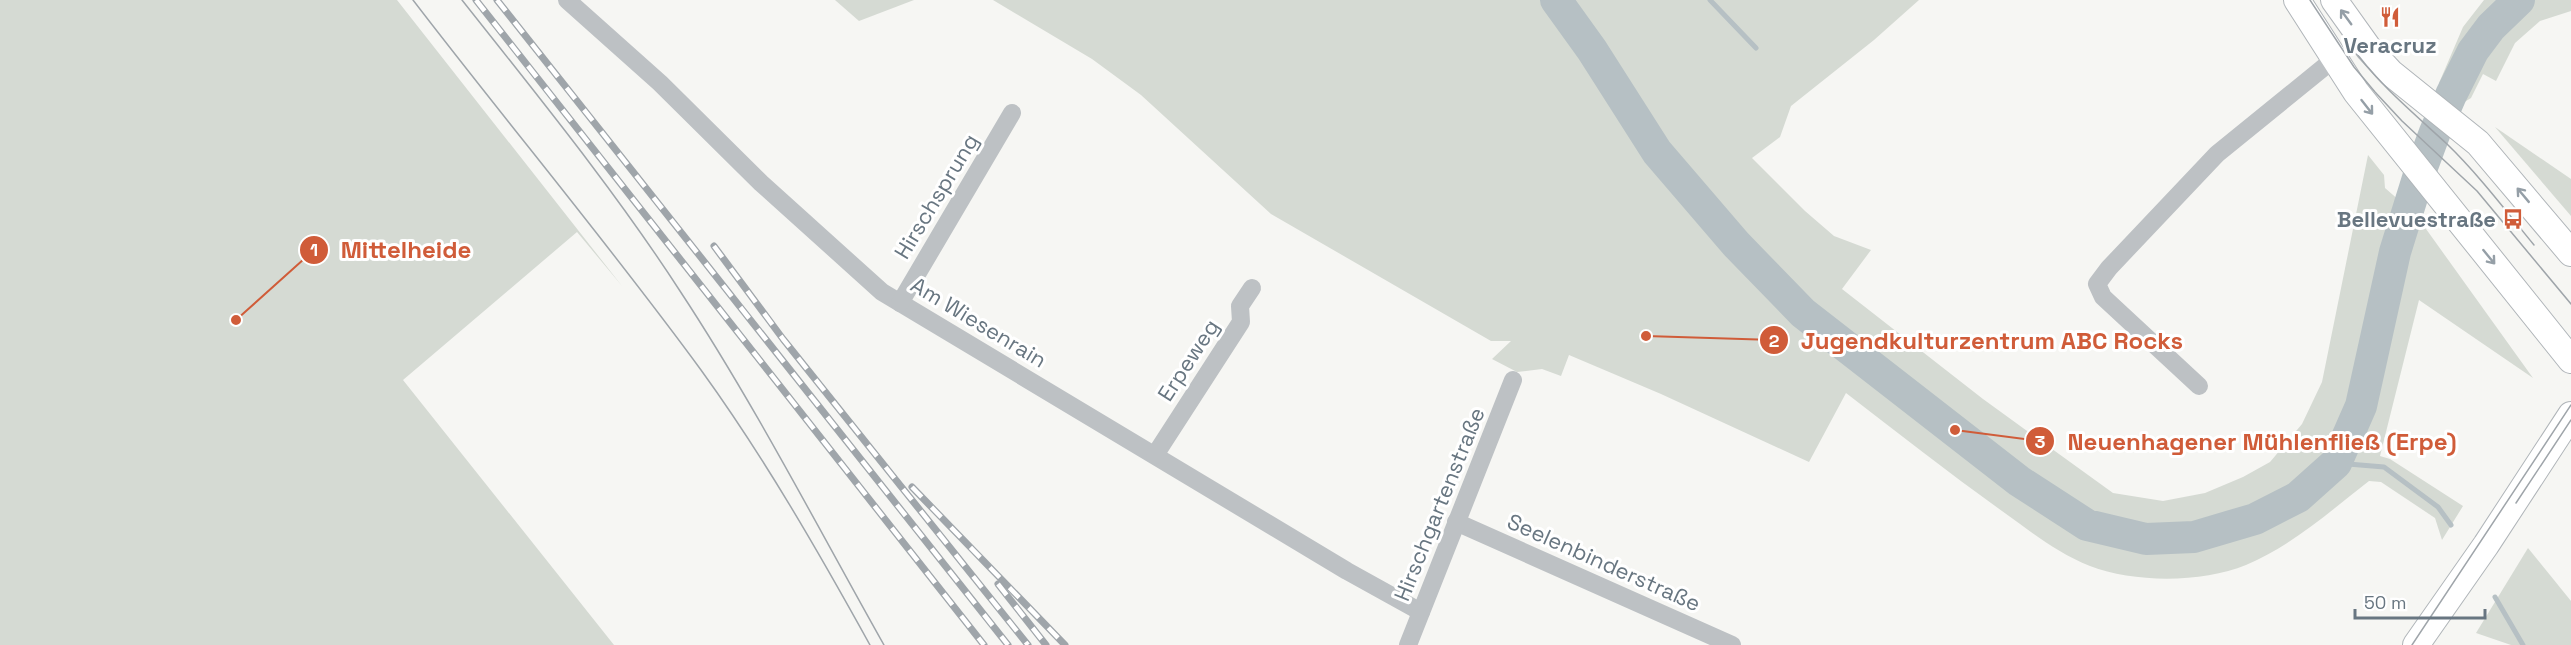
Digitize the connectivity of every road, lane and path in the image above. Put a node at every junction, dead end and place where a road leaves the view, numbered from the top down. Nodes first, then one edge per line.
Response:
1 (567, 0) edge
2 (2297, 0) edge
3 (2334, 0) edge
4 (2334, 59) junction
5 (1012, 113) dead end
6 (2571, 253) edge
7 (1252, 288) dead end
8 (900, 303) junction
9 (2571, 360) edge
10 (1513, 380) dead end
11 (2199, 386) dead end
12 (2571, 415) edge
13 (1155, 455) junction
14 (1456, 522) junction
15 (1421, 612) junction
16 (1408, 645) edge
17 (1732, 645) edge
18 (2416, 645) edge

1 - 8 street, Am Wiesenrain
2 - 4 main road
6 -> 3 main road
4 -> 9 main road
4 - 11 street
5 - 8 street, Hirschsprung
7 - 13 street, Erpeweg
8 - 13 street, Am Wiesenrain
10 - 14 street, Hirschgartenstraße
12 - 18 main road
13 - 15 street, Am Wiesenrain
14 - 15 street, Hirschgartenstraße
14 - 17 street, Seelenbinderstraße
15 - 16 street, Hirschgartenstraße

